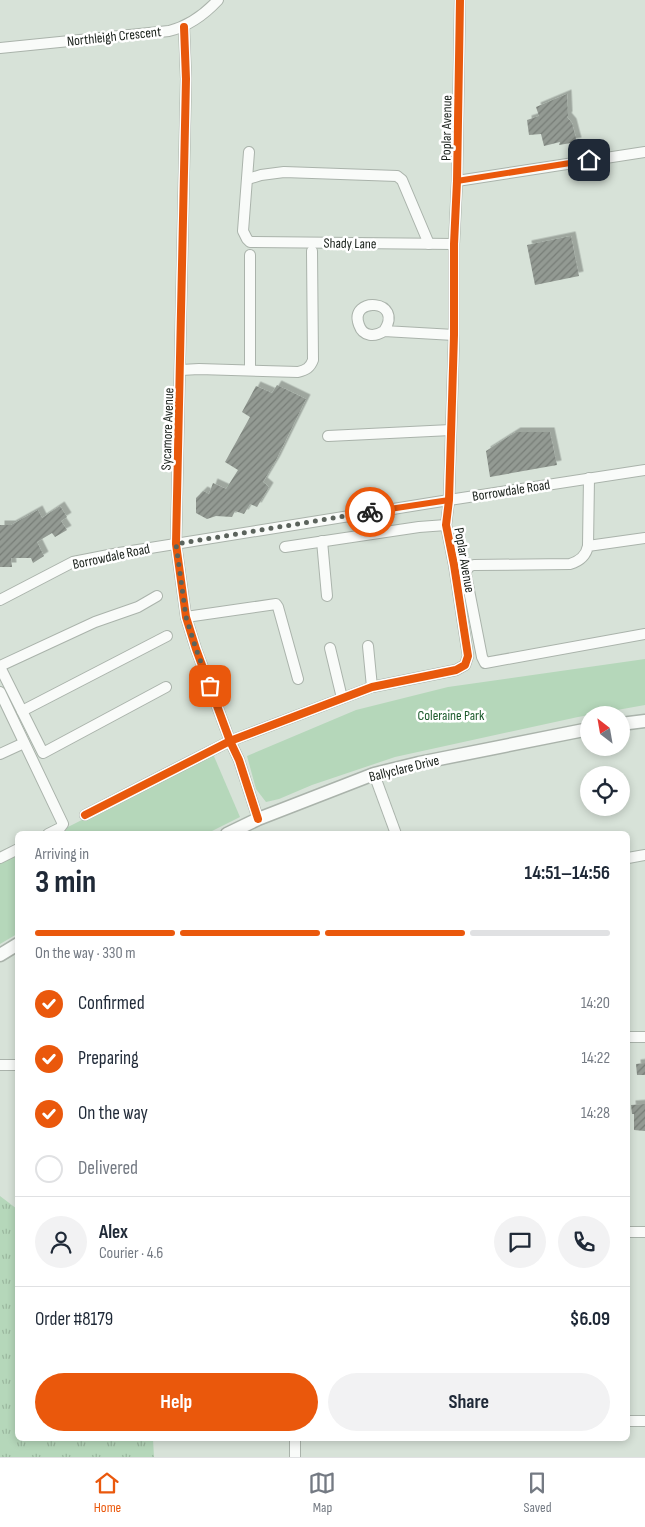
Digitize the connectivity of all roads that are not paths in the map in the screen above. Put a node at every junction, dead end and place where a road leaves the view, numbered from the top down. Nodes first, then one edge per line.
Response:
1 (218, 0) edge
2 (460, 0) edge
3 (184, 27) junction
4 (0, 48) edge
5 (249, 152) dead end
6 (645, 152) edge
7 (248, 178) junction
8 (457, 181) junction
9 (429, 244) junction
10 (454, 244) junction
11 (312, 251) dead end
12 (250, 255) dead end
13 (384, 331) dead end
14 (454, 335) junction
15 (181, 370) junction
16 (250, 370) junction
17 (451, 430) junction
18 (328, 436) dead end
19 (645, 470) edge
20 (589, 478) junction
21 (449, 500) junction
22 (446, 525) junction
23 (645, 538) edge
24 (322, 541) junction
25 (176, 544) junction
26 (588, 546) junction
27 (285, 547) dead end
28 (157, 596) dead end
29 (327, 596) dead end
30 (0, 600) edge
31 (186, 617) junction
32 (645, 634) edge
33 (167, 636) dead end
34 (368, 646) dead end
35 (330, 648) dead end
36 (0, 667) edge
37 (298, 679) dead end
38 (166, 687) dead end
39 (372, 687) junction
40 (0, 692) edge
41 (342, 698) junction
42 (3, 706) edge
43 (22, 711) junction
44 (645, 721) edge
45 (630, 723) edge
46 (580, 731) edge
47 (230, 741) junction
48 (24, 743) junction
49 (0, 754) edge
50 (374, 774) junction
51 (85, 814) dead end
52 (258, 819) junction
53 (54, 831) edge
54 (233, 831) edge
55 (395, 831) edge
56 (15, 850) edge
57 (645, 855) edge
58 (0, 858) edge
59 (630, 858) edge
60 (15, 946) edge
61 (0, 955) edge
62 (630, 1037) edge
63 (645, 1037) edge
64 (0, 1065) edge
65 (15, 1065) edge
66 (630, 1232) edge
67 (645, 1232) edge
68 (630, 1421) edge
69 (645, 1421) edge
70 (295, 1441) edge
71 (295, 1457) edge

1 - 3 street, Northleigh Crescent
2 - 8 street, Poplar Avenue
3 - 4 street, Northleigh Crescent
3 - 15 street, Sycamore Avenue
5 - 7 street
6 - 8 street
7 - 9 street
7 - 9 street, Shady Lane
8 - 10 street, Poplar Avenue
9 - 10 street, Shady Lane
10 - 14 street, Poplar Avenue
11 - 16 street
12 - 16 street
13 - 14 street
14 - 17 street, Poplar Avenue
15 - 16 street
15 - 25 street, Sycamore Avenue
17 - 18 street
17 - 21 street, Poplar Avenue
19 - 20 street, Borrowdale Road
20 - 21 street, Borrowdale Road
20 - 26 street
21 - 22 street, Poplar Avenue
21 - 25 street, Borrowdale Road
22 - 24 street
22 - 39 street, Poplar Avenue
23 - 26 street
24 - 27 street
24 - 29 street
25 - 30 street, Borrowdale Road
25 - 31 street, Sycamore Avenue
26 - 32 street
28 - 36 street
31 - 37 street
31 - 47 street, Sycamore Avenue
33 - 43 street
34 - 39 street
35 - 41 street
36 - 43 street
38 - 43 street
39 - 41 street, Poplar Avenue
40 - 42 street
41 - 47 street, Poplar Avenue
42 - 48 street
44 - 45 street
46 - 50 street, Ballyclare Drive
47 - 51 street, Poplar Avenue
47 - 52 street, Sycamore Avenue
48 - 49 street
48 - 53 street
50 - 52 street, Ballyclare Drive
50 - 55 street
52 - 54 street, Ballyclare Drive
56 - 58 street
57 - 59 street
60 - 61 street
62 - 63 street
64 - 65 street
66 - 67 street
68 - 69 street
70 - 71 street

